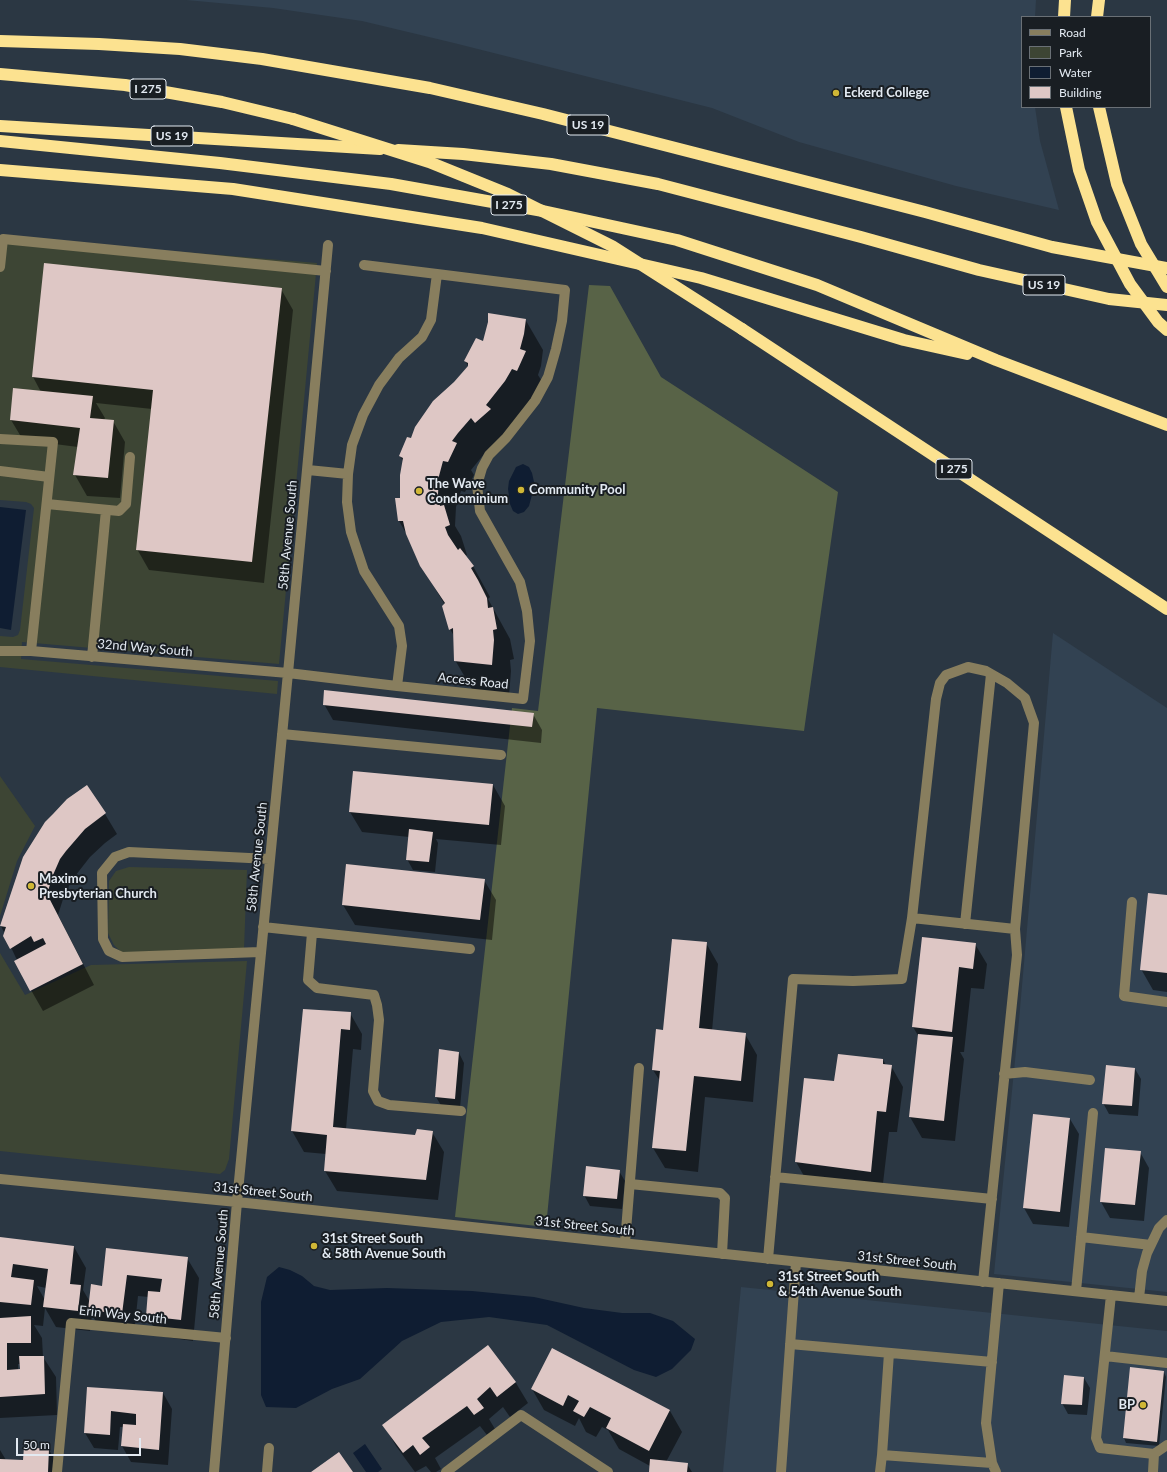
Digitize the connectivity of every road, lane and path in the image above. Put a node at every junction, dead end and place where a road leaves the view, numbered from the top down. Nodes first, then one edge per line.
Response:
1 (1065, 0) edge
2 (1099, 0) edge
3 (1064, 16) edge
4 (1097, 16) edge
5 (0, 41) edge
6 (0, 74) edge
7 (1066, 108) edge
8 (1099, 108) edge
9 (0, 126) edge
10 (0, 141) edge
11 (0, 170) edge
12 (328, 245) dead end
13 (364, 265) dead end
14 (0, 267) edge
15 (1167, 268) edge
16 (326, 271) junction
17 (437, 274) junction
18 (1167, 287) edge
19 (1167, 306) edge
20 (1167, 330) edge
21 (996, 360) junction
22 (1167, 425) edge
23 (0, 439) edge
24 (130, 457) dead end
25 (308, 470) junction
26 (0, 471) edge
27 (348, 474) junction
28 (49, 477) junction
29 (46, 504) junction
30 (106, 510) junction
31 (1167, 609) edge
32 (0, 651) edge
33 (31, 651) junction
34 (92, 657) junction
35 (288, 673) junction
36 (991, 674) junction
37 (397, 686) junction
38 (282, 734) junction
39 (501, 755) dead end
40 (270, 859) junction
41 (1132, 902) dead end
42 (912, 918) junction
43 (965, 924) junction
44 (263, 927) junction
45 (1015, 929) junction
46 (312, 933) junction
47 (470, 949) dead end
48 (260, 952) junction
49 (1167, 1002) edge
50 (639, 1068) dead end
51 (1004, 1074) junction
52 (1090, 1080) dead end
53 (460, 1111) dead end
54 (1093, 1113) dead end
55 (775, 1178) junction
56 (0, 1179) edge
57 (630, 1184) junction
58 (992, 1199) junction
59 (237, 1202) junction
60 (1167, 1220) edge
61 (1081, 1237) junction
62 (625, 1244) junction
63 (1151, 1245) junction
64 (722, 1254) junction
65 (768, 1259) junction
66 (796, 1262) junction
67 (983, 1282) junction
68 (1000, 1283) junction
69 (1076, 1291) junction
70 (1111, 1295) junction
71 (1139, 1298) junction
72 (1167, 1301) edge
73 (226, 1338) junction
74 (790, 1344) junction
75 (889, 1353) junction
76 (1105, 1356) junction
77 (992, 1362) junction
78 (1167, 1362) edge
79 (1167, 1445) edge
80 (270, 1448) dead end
81 (1154, 1454) junction
82 (882, 1455) junction
83 (994, 1467) edge
84 (57, 1472) edge
85 (214, 1472) edge
86 (267, 1472) edge
87 (446, 1472) edge
88 (608, 1472) edge
89 (781, 1472) edge
90 (880, 1472) edge
91 (1153, 1472) edge

1 - 3 highway
2 - 4 highway
5 - 15 highway, US 19
6 - 31 highway, I 275, bridge
7 - 20 highway, bridge
8 - 18 highway, bridge
9 - 19 highway, US 19
10 - 21 highway, I 275
11 - 21 highway
12 - 16 street, 58th Avenue South
13 - 17 street
14 - 16 street
16 - 25 street, 58th Avenue South
17 - 27 street
17 - 37 street, Access Road
21 - 22 highway, I 275
23 - 28 street
24 - 30 street
25 - 27 street
25 - 35 street, 58th Avenue South
26 - 28 street
27 - 37 street
28 - 29 street
29 - 30 street
29 - 33 street
30 - 34 street
32 - 33 street, 32nd Way South
33 - 34 street, 32nd Way South
34 - 35 street, 32nd Way South
35 - 37 street, Access Road
35 - 38 street, 58th Avenue South
36 - 42 street
36 - 43 street
36 - 45 street
38 - 39 street
38 - 40 street, 58th Avenue South
40 - 44 street, 58th Avenue South
40 - 48 street
41 - 49 street
42 - 43 street
42 - 55 street
43 - 45 street
44 - 46 street
44 - 48 street, 58th Avenue South
45 - 51 street
46 - 47 street
46 - 53 street
48 - 59 street, 58th Avenue South
50 - 57 street
51 - 52 street
51 - 58 street
54 - 61 street
55 - 58 street
55 - 65 street
56 - 59 street, 31st Street South
57 - 62 street
57 - 64 street
58 - 67 street
59 - 62 street, 31st Street South
59 - 73 street, 58th Avenue South
60 - 63 street
61 - 63 street
61 - 69 street
62 - 64 street, 31st Street South
63 - 71 street
64 - 65 street, 31st Street South
65 - 66 street, 31st Street South
66 - 67 street, 31st Street South
66 - 74 street
67 - 68 street, 31st Street South
68 - 69 street, 31st Street South
68 - 77 street
69 - 70 street, 31st Street South
70 - 71 street, 31st Street South
70 - 76 street
71 - 72 street, 31st Street South
73 - 84 street, Erin Way South
73 - 85 street, 58th Avenue South
74 - 75 street
74 - 89 street
75 - 77 street
75 - 82 street
76 - 78 street
76 - 81 street
77 - 83 street
79 - 81 street
80 - 86 street
81 - 91 street
82 - 83 street
82 - 90 street
87 - 88 street

